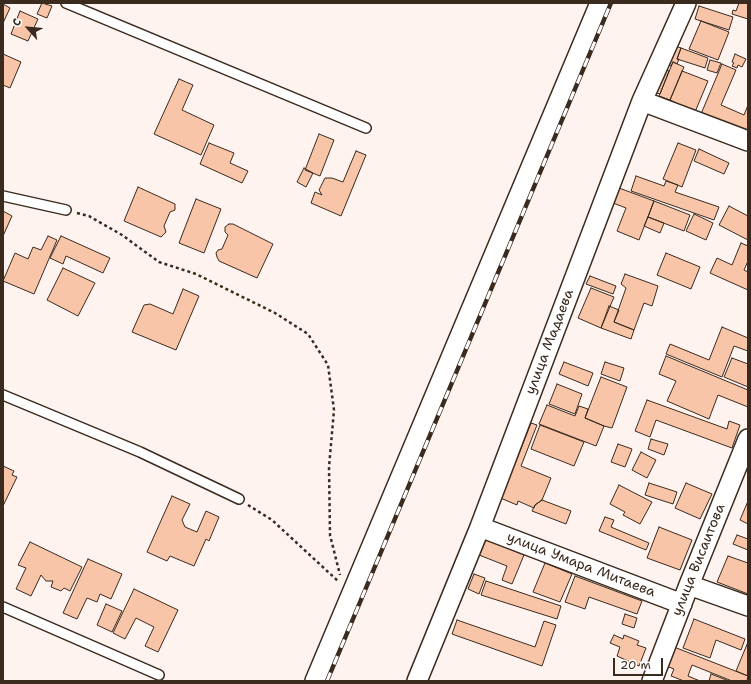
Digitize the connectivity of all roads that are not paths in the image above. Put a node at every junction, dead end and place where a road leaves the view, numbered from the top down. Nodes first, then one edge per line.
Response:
1 (66, 3) edge
2 (600, 3) edge
3 (686, 3) edge
4 (642, 101) junction
5 (366, 128) dead end
6 (748, 141) edge
7 (3, 196) edge
8 (66, 210) road end
9 (3, 395) edge
10 (748, 439) edge
11 (239, 499) road end
12 (480, 527) junction
13 (689, 585) junction
14 (682, 604) junction
15 (748, 606) edge
16 (3, 607) edge
17 (159, 676) dead end
18 (315, 681) edge
19 (417, 681) edge
20 (652, 681) edge

1 - 5 lane
2 - 18 street
3 - 4 street, улица Мадаева
4 - 6 street
4 - 12 street, улица Мадаева
7 - 8 lane
9 - 11 lane
10 - 13 street, улица Висаитова
12 - 14 street, улица Умара Митаева
12 - 19 street, улица Мадаева
13 - 14 street, улица Висаитова
13 - 15 street
14 - 20 street, улица Висаитова
16 - 17 lane

